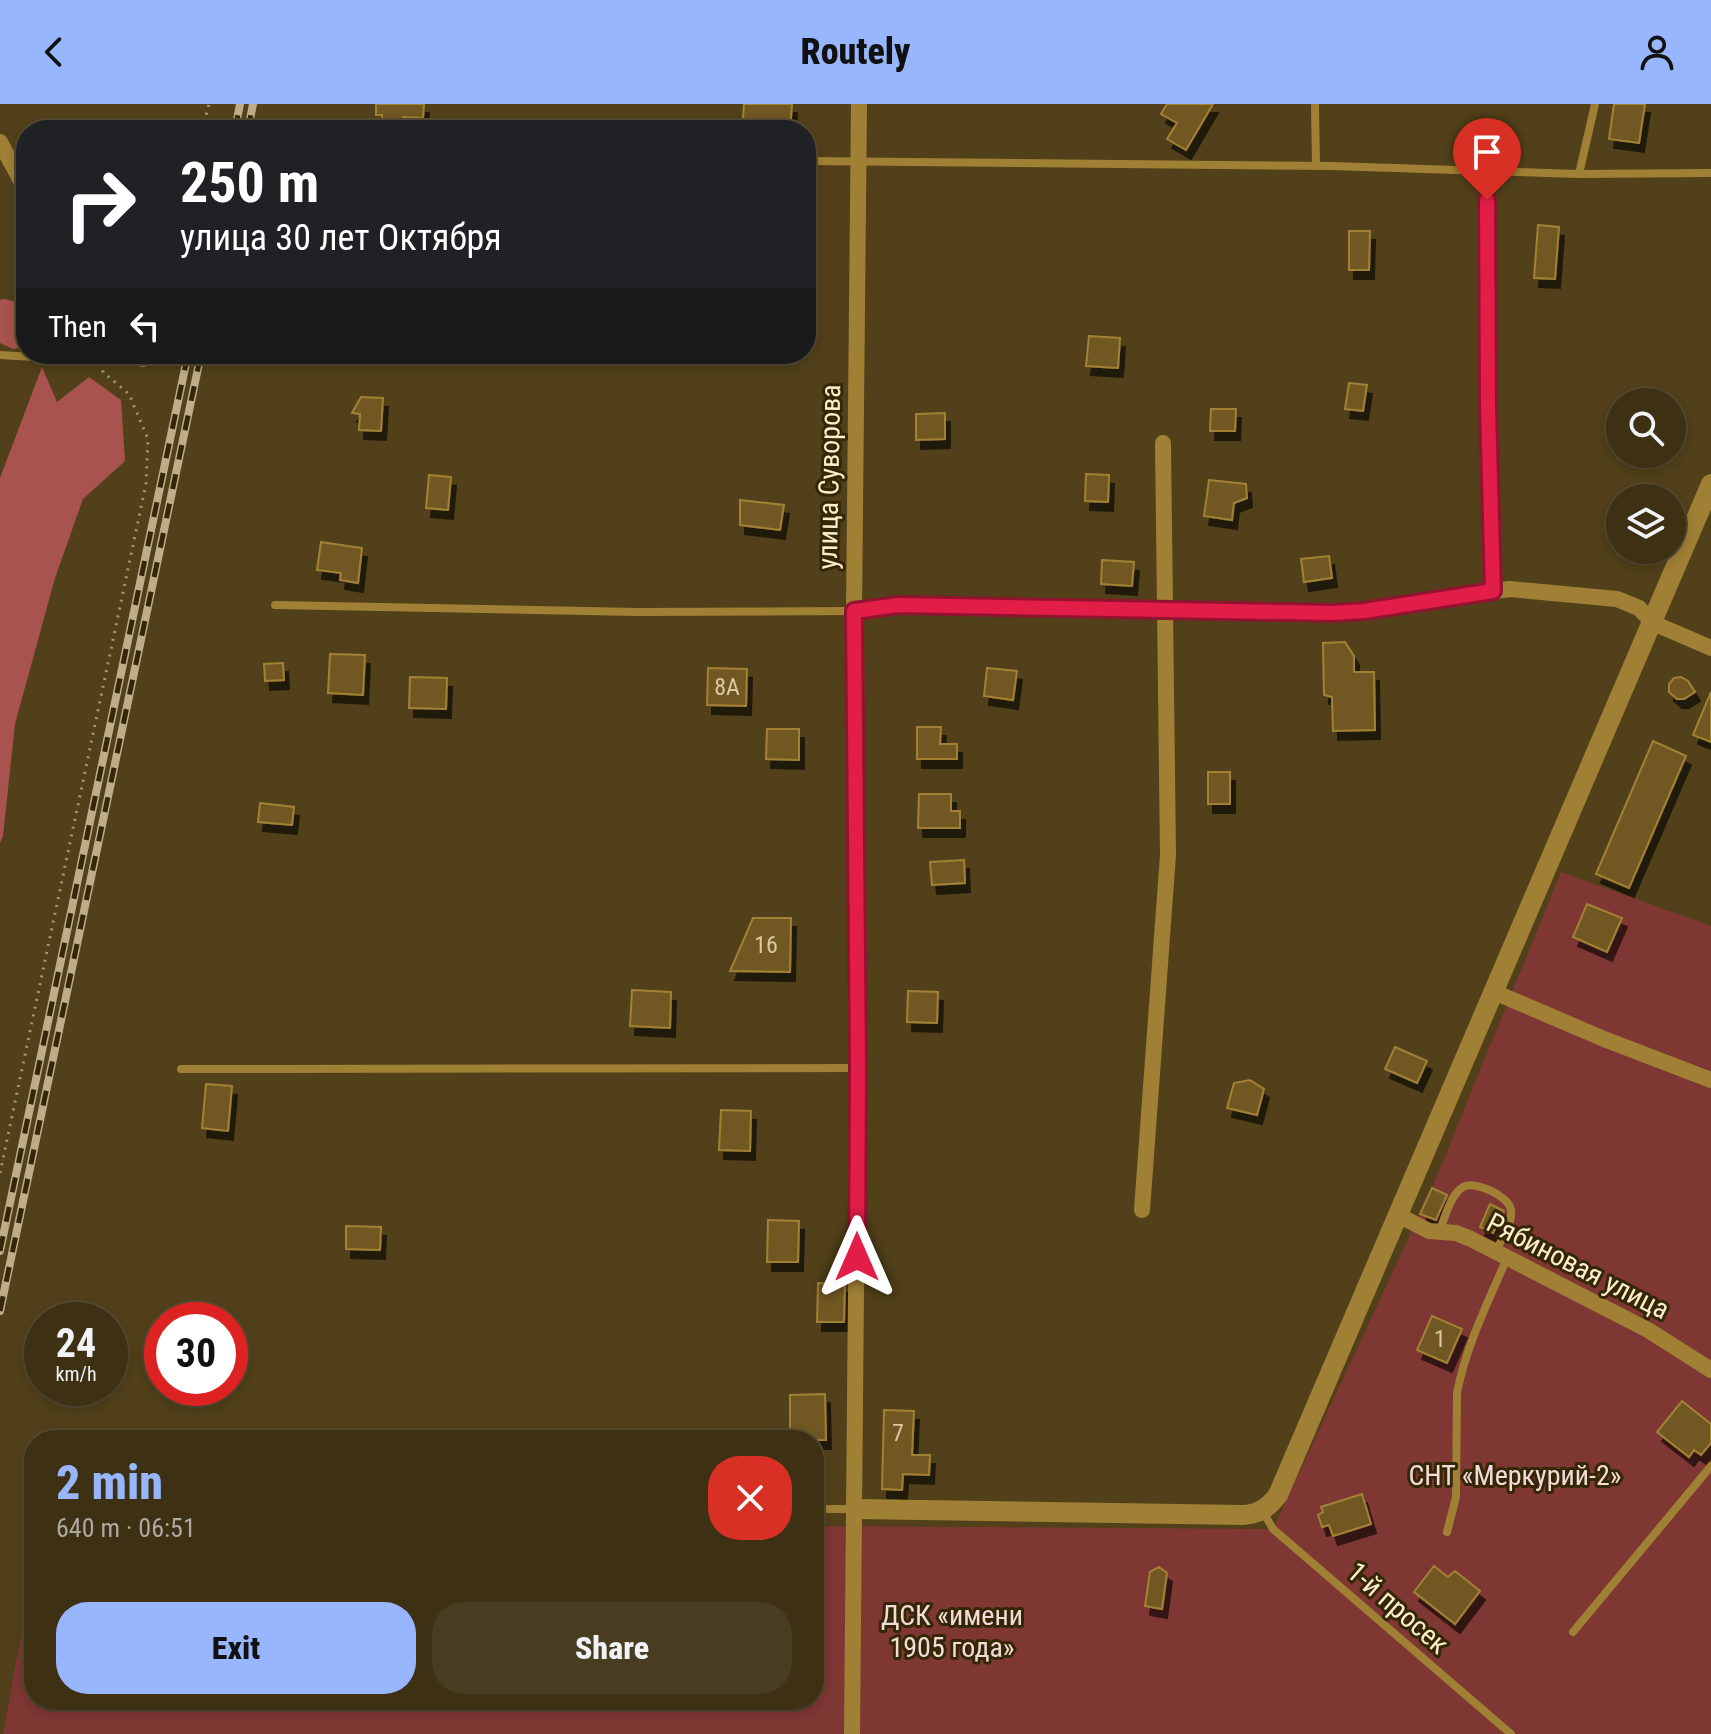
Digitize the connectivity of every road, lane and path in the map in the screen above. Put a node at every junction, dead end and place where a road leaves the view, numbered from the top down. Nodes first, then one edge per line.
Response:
1 (859, 104) edge
2 (1315, 104) edge
3 (1595, 104) edge
4 (0, 142) edge
5 (816, 161) edge
6 (858, 161) junction
7 (1316, 166) junction
8 (1487, 171) junction
9 (16, 172) edge
10 (1711, 173) edge
11 (1579, 174) junction
12 (104, 364) edge
13 (1163, 443) dead end
14 (1711, 484) edge
15 (1493, 591) junction
16 (275, 605) dead end
17 (854, 611) junction
18 (1166, 612) junction
19 (1653, 623) junction
20 (1711, 648) edge
21 (1494, 992) junction
22 (858, 1068) junction
23 (181, 1069) dead end
24 (1711, 1080) edge
25 (0, 1173) edge
26 (1142, 1210) dead end
27 (1407, 1219) junction
28 (1438, 1232) junction
29 (1501, 1254) junction
30 (1711, 1370) edge
31 (1711, 1466) edge
32 (824, 1509) edge
33 (856, 1509) junction
34 (1262, 1511) junction
35 (1447, 1532) dead end
36 (1573, 1632) dead end
37 (852, 1734) edge
38 (1511, 1734) edge

1 - 6 street, улица Суворова
2 - 7 lane
3 - 11 lane
4 - 9 street
5 - 6 lane
6 - 7 lane
6 - 17 street, улица Суворова
7 - 8 lane
8 - 11 lane
8 - 15 lane
10 - 11 lane
12 - 25 path
13 - 18 street
14 - 19 street
15 - 18 street
15 - 19 street
16 - 17 lane
17 - 18 street
17 - 22 street, улица Суворова
18 - 26 street
19 - 20 street
19 - 21 street
21 - 24 street
21 - 27 street
22 - 23 lane
22 - 33 street, улица Суворова
27 - 28 street, Рябиновая улица
27 - 34 street
28 - 29 street, Рябиновая улица
28 - 29 lane
29 - 30 street, Рябиновая улица
29 - 35 lane
31 - 36 lane
32 - 33 lane
33 - 34 street
33 - 37 street, улица Суворова
34 - 38 lane, 1-й просек

